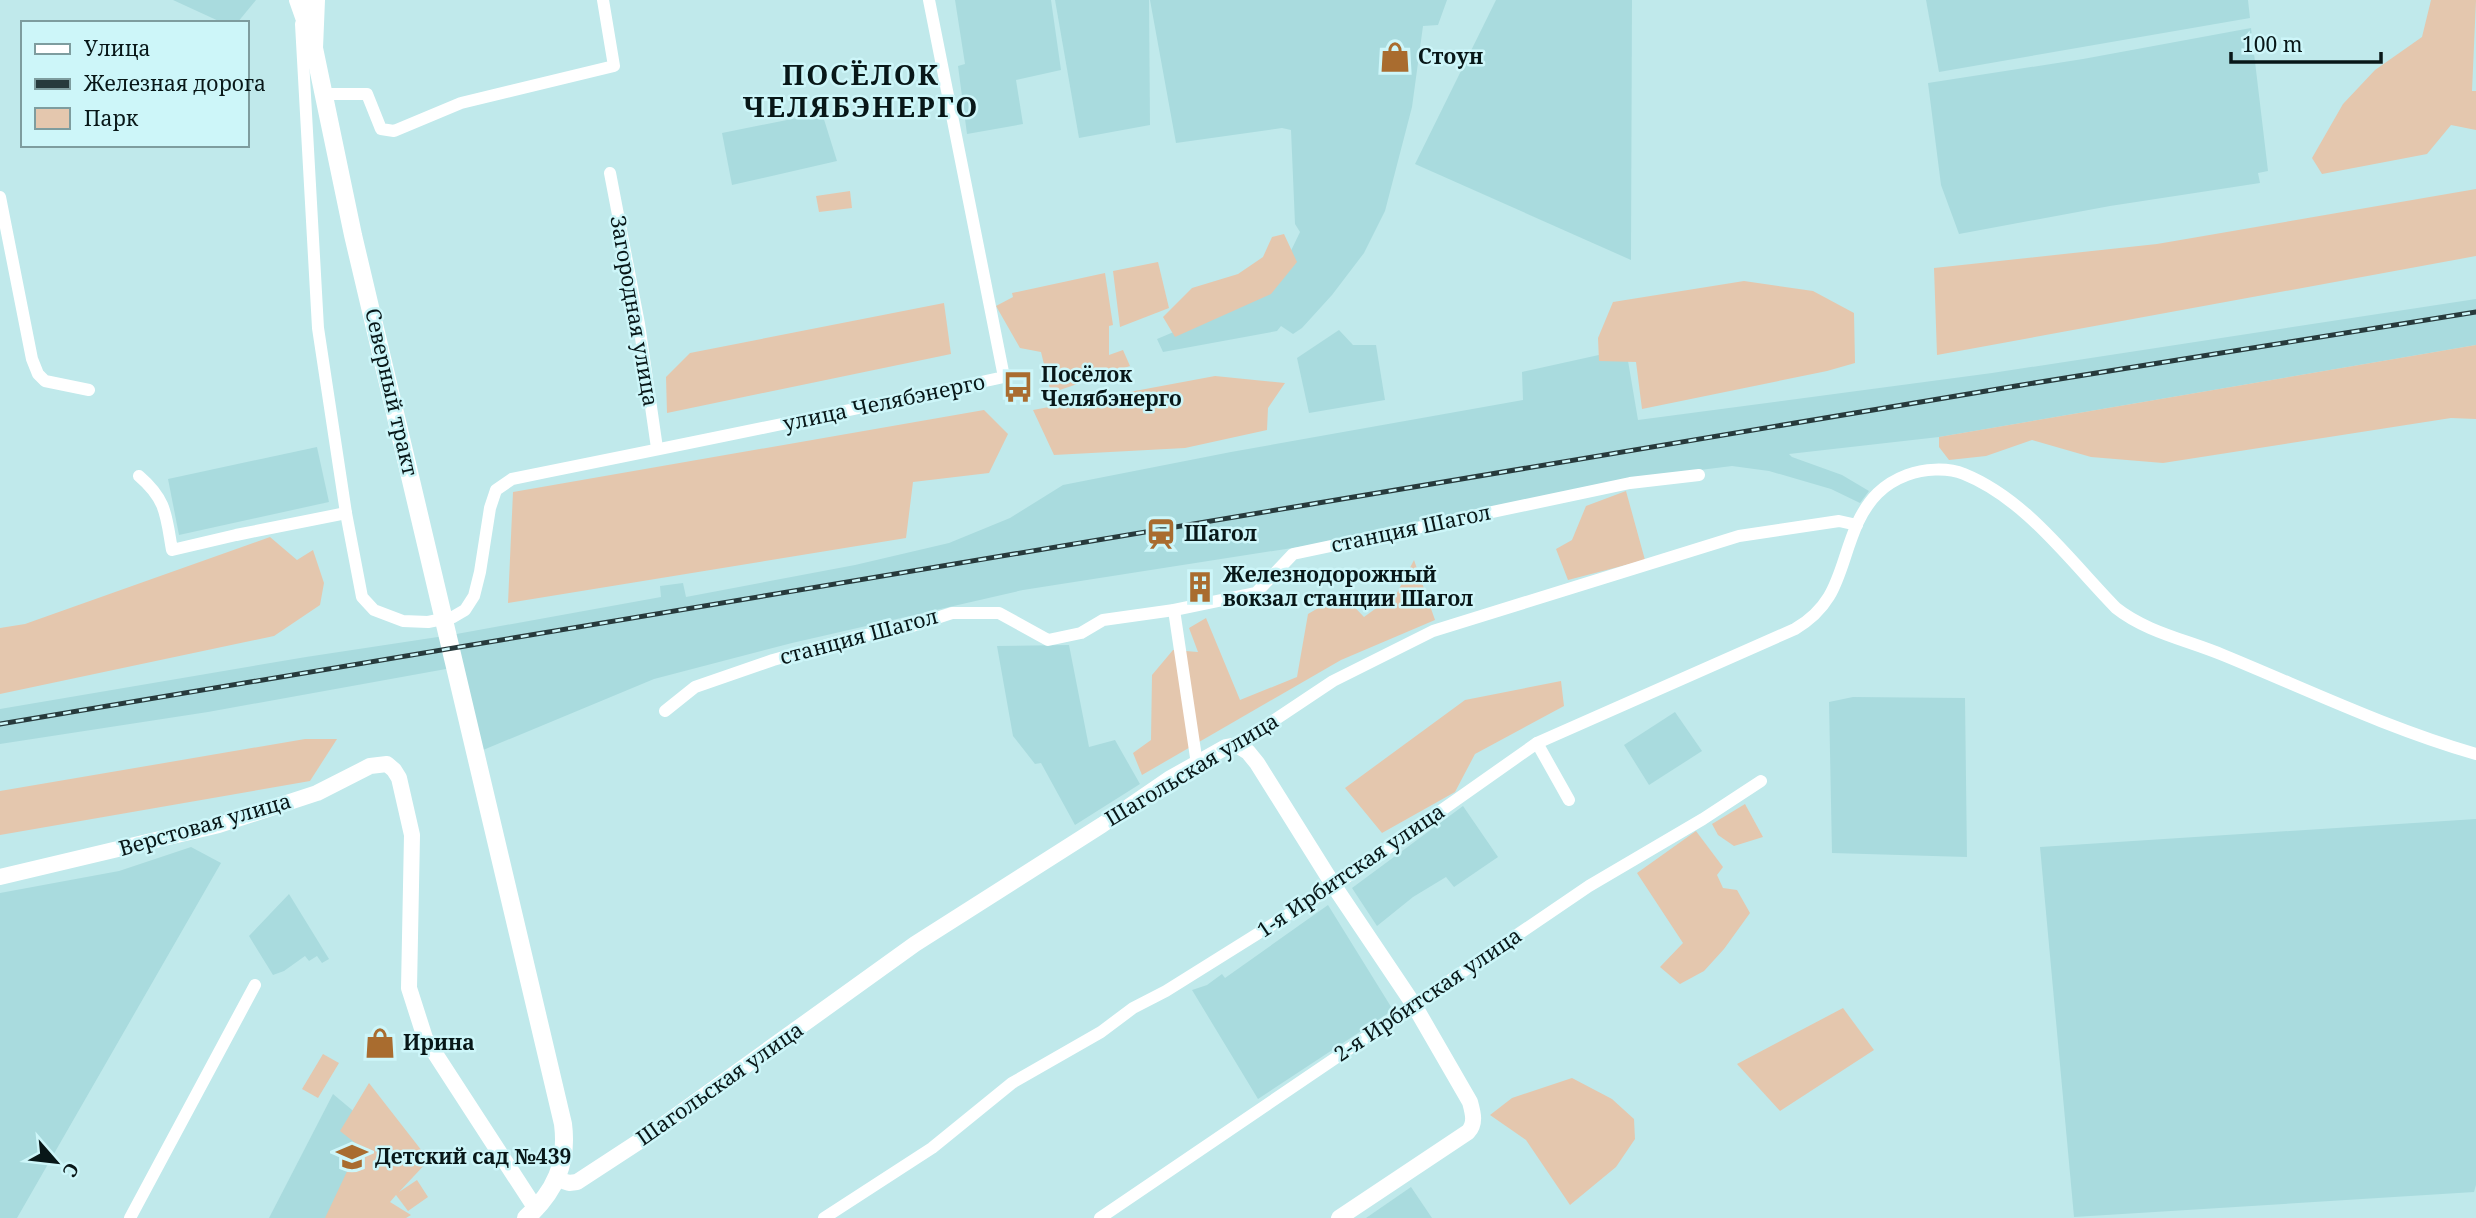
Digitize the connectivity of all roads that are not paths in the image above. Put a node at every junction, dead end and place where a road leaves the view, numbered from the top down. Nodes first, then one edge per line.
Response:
1 (603, 0) edge
2 (929, 0) edge
3 (304, 1) edge
4 (323, 94) junction
5 (610, 173) dead end
6 (0, 197) edge
7 (89, 390) dead end
8 (657, 448) junction
9 (1699, 475) dead end
10 (139, 477) dead end
11 (512, 480) joint
12 (346, 513) junction
13 (1857, 525) junction
14 (1174, 610) junction
15 (665, 711) dead end
16 (1537, 743) junction
17 (1237, 745) junction
18 (2476, 754) edge
19 (1197, 764) junction
20 (1761, 781) dead end
21 (1569, 800) dead end
22 (0, 877) edge
23 (1334, 887) junction
24 (254, 985) dead end
25 (1414, 1005) junction
26 (557, 1179) junction
27 (531, 1214) edge
28 (130, 1218) edge
29 (824, 1218) edge
30 (1100, 1218) edge
31 (1339, 1218) edge

1 - 4 street
2 - 8 street, улица Челябэнерго
3 - 4 main road, Северный тракт
3 - 12 street, Северный тракт
4 - 26 main road, Северный тракт
5 - 8 street, Загородная улица
6 - 7 street
8 - 11 street, улица Челябэнерго
9 - 14 street, станция Шагол
10 - 12 street
11 - 12 street, Северный тракт
13 - 16 street, 1-я Ирбитская улица
13 - 17 street, Шагольская улица
13 - 18 street, 1-я Ирбитская улица
14 - 15 street, станция Шагол
14 - 19 street
16 - 21 street
16 - 23 street, 1-я Ирбитская улица
17 - 19 street, Шагольская улица
17 - 23 street
19 - 26 street, Шагольская улица
20 - 25 street, 2-я Ирбитская улица
22 - 27 street, Верстовая улица
23 - 25 street
23 - 29 street, 1-я Ирбитская улица
24 - 28 street
25 - 30 street, 2-я Ирбитская улица
25 - 31 street
26 - 27 main road

